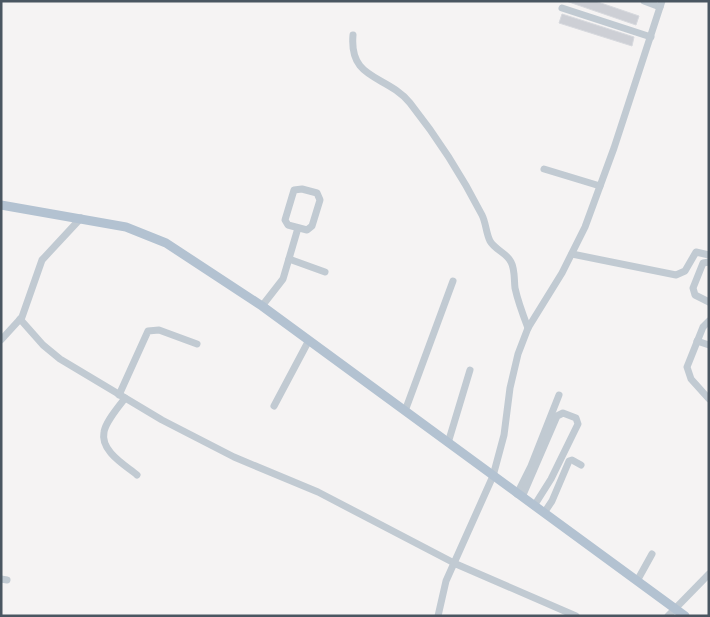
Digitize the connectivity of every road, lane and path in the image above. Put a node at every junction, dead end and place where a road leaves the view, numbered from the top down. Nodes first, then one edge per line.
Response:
1 (644, 1) edge
2 (661, 4) edge
3 (562, 8) dead end
4 (353, 35) dead end
5 (651, 37) junction
6 (544, 169) dead end
7 (600, 186) junction
8 (1, 205) edge
9 (81, 218) junction
10 (298, 228) junction
11 (572, 254) junction
12 (709, 255) edge
13 (289, 259) junction
14 (709, 262) edge
15 (325, 272) dead end
16 (453, 281) dead end
17 (709, 302) edge
18 (262, 306) junction
19 (20, 319) junction
20 (709, 321) edge
21 (528, 328) junction
22 (1, 329) edge
23 (10, 331) junction
24 (1, 340) edge
25 (697, 341) junction
26 (308, 342) junction
27 (197, 344) dead end
28 (709, 346) edge
29 (470, 370) dead end
30 (559, 395) dead end
31 (122, 397) junction
32 (709, 400) edge
33 (274, 406) dead end
34 (405, 411) junction
35 (448, 443) junction
36 (581, 465) dead end
37 (136, 474) dead end
38 (493, 476) junction
39 (520, 496) junction
40 (534, 506) junction
41 (544, 513) junction
42 (652, 554) dead end
43 (456, 564) junction
44 (709, 574) edge
45 (636, 581) junction
46 (675, 608) junction
47 (438, 616) edge
48 (576, 616) edge
49 (668, 616) edge
50 (684, 616) edge

1 - 2 street
2 - 5 street
3 - 5 street
4 - 21 street
5 - 7 street
6 - 7 street
7 - 11 street
8 - 9 main road
9 - 18 main road
9 - 19 street
10 - 10 street
10 - 13 street
11 - 12 street
11 - 21 street
13 - 15 street
13 - 18 street
14 - 17 street
16 - 34 street
18 - 26 main road
19 - 23 street
19 - 31 street
20 - 25 street
21 - 38 street
22 - 23 street
23 - 24 street
25 - 28 street
25 - 32 street
26 - 33 street
26 - 34 main road
27 - 31 street
29 - 35 street
30 - 39 street
31 - 37 street
31 - 43 street
34 - 35 main road
35 - 38 main road
36 - 41 street
38 - 39 main road
38 - 43 street
39 - 40 main road
39 - 40 street
40 - 41 main road
41 - 45 main road
42 - 45 street
43 - 47 street
43 - 48 street
44 - 46 street
45 - 46 main road
46 - 49 street
46 - 50 main road

